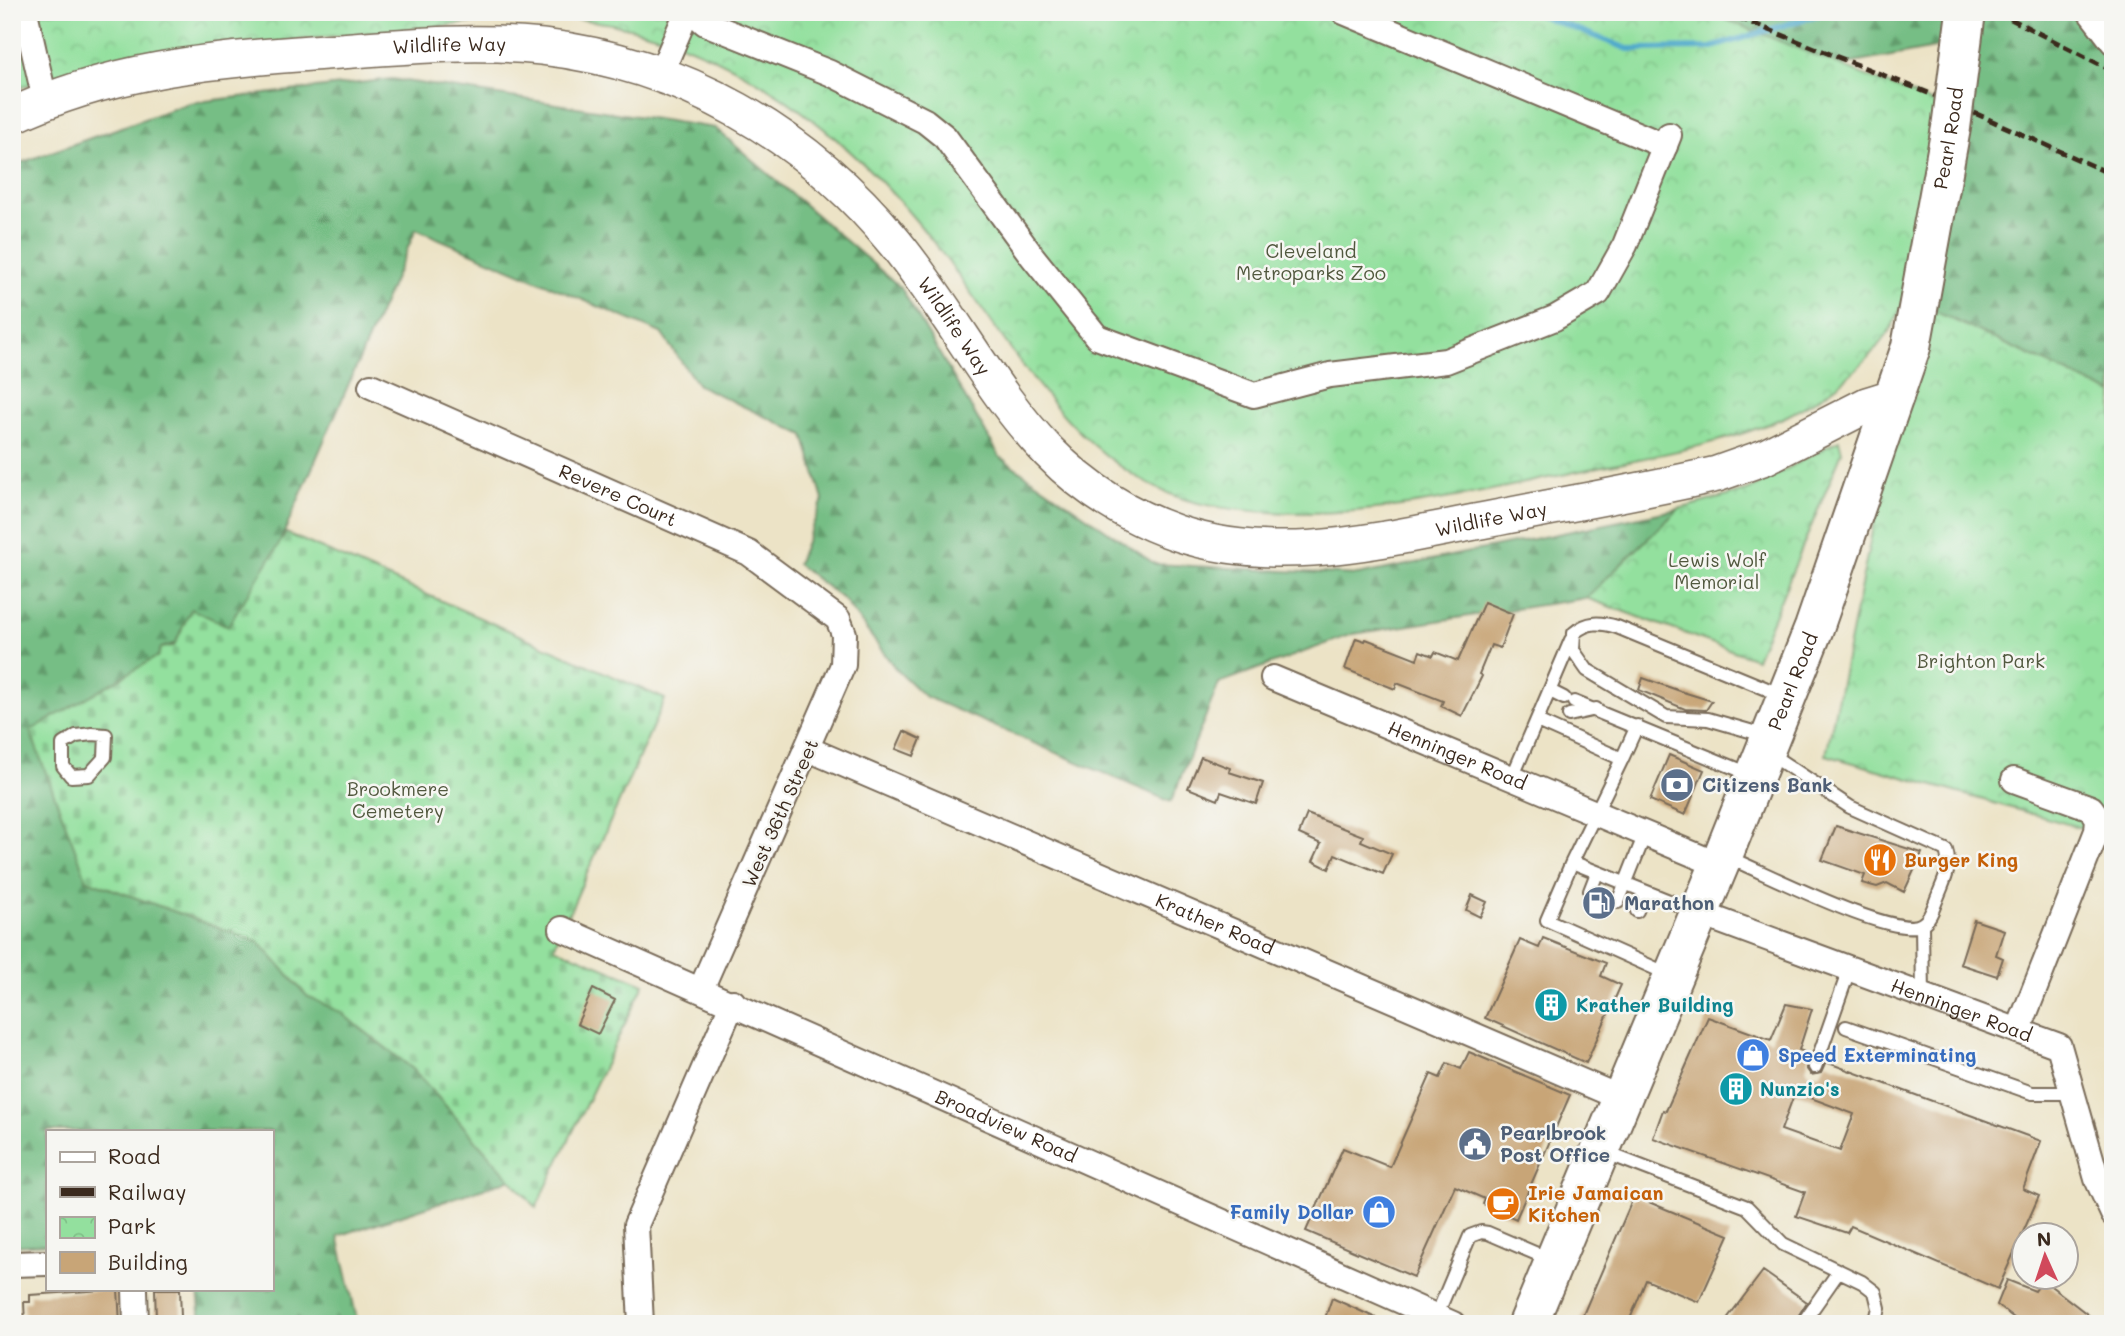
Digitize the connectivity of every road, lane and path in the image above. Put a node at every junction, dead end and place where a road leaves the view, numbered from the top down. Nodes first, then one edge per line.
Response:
1 (25, 12) edge
2 (687, 12) edge
3 (693, 12) edge
4 (1344, 12) edge
5 (1966, 12) edge
6 (2090, 12) edge
7 (2113, 42) edge
8 (661, 73) junction
9 (45, 100) junction
10 (12, 116) edge
11 (371, 386) dead end
12 (1896, 396) junction
13 (1574, 633) junction
14 (844, 634) joint
15 (1273, 678) dead end
16 (1550, 691) junction
17 (1786, 697) junction
18 (1544, 704) junction
19 (1597, 709) junction
20 (1537, 721) junction
21 (1637, 726) junction
22 (808, 748) junction
23 (1763, 755) junction
24 (1622, 758) junction
25 (1511, 778) junction
26 (2014, 780) dead end
27 (1594, 812) junction
28 (1644, 834) junction
29 (1721, 860) junction
30 (1572, 862) junction
31 (1597, 873) junction
32 (1625, 884) junction
33 (1590, 891) dead end
34 (1644, 892) junction
35 (1618, 902) dead end
36 (1637, 911) dead end
37 (1699, 913) junction
38 (1579, 919) dead end
39 (1922, 925) junction
40 (562, 929) dead end
41 (1606, 931) dead end
42 (1574, 932) junction
43 (1626, 939) dead end
44 (1601, 944) junction
45 (1620, 953) junction
46 (1849, 970) junction
47 (1673, 976) junction
48 (701, 989) junction
49 (1923, 997) junction
50 (733, 1002) junction
51 (1846, 1027) dead end
52 (2018, 1031) junction
53 (1815, 1068) dead end
54 (2073, 1093) junction
55 (1623, 1099) junction
56 (1600, 1150) junction
57 (2113, 1214) edge
58 (1554, 1261) junction
59 (46, 1263) edge
60 (12, 1264) edge
61 (1839, 1270) junction
62 (135, 1290) edge
63 (1444, 1320) edge
64 (136, 1324) edge
65 (641, 1324) edge
66 (1528, 1324) edge
67 (1802, 1324) edge
68 (1875, 1324) edge

1 - 9 street
2 - 8 street
3 - 4 street
5 - 12 main road, Pearl Road, bridge
6 - 7 street
8 - 9 street, Wildlife Way
8 - 12 street, Wildlife Way
9 - 10 street, Wildlife Way
11 - 14 street, Revere Court
12 - 17 main road, Pearl Road
13 - 16 lane
13 - 17 lane
13 - 23 lane
14 - 22 street, West 36th Street
15 - 25 street, Henninger Road
16 - 18 lane
16 - 19 lane
17 - 23 main road, Pearl Road
18 - 19 lane
18 - 20 lane
19 - 21 lane
20 - 24 lane
20 - 25 lane
21 - 23 lane
21 - 24 lane
22 - 48 street, West 36th Street
22 - 55 street, Krather Road
23 - 29 main road, Pearl Road
23 - 39 lane
24 - 27 lane
25 - 27 street, Henninger Road
26 - 52 street
27 - 28 street, Henninger Road
27 - 30 lane
28 - 29 street, Henninger Road
28 - 32 lane
29 - 37 main road, Pearl Road
29 - 39 lane
30 - 31 lane
30 - 42 lane
31 - 32 lane
31 - 33 lane
32 - 34 lane
32 - 35 lane
34 - 36 lane
34 - 37 lane
37 - 46 street, Henninger Road
37 - 47 main road, Pearl Road
38 - 42 lane
39 - 49 lane
40 - 48 street, Broadview Road
41 - 44 lane
42 - 44 lane
43 - 45 lane
44 - 45 lane
45 - 47 lane
46 - 49 street, Henninger Road
46 - 53 lane
47 - 55 main road, Pearl Road
48 - 50 street, Broadview Road
49 - 52 street, Henninger Road
50 - 63 street, Broadview Road
50 - 65 street
51 - 54 lane
52 - 54 street, Henninger Road
54 - 57 street, Henninger Road
55 - 56 main road, Pearl Road
56 - 58 main road, Pearl Road
56 - 61 lane
58 - 63 lane
58 - 66 main road, Pearl Road
59 - 60 street
61 - 67 lane
61 - 68 lane
62 - 64 street

